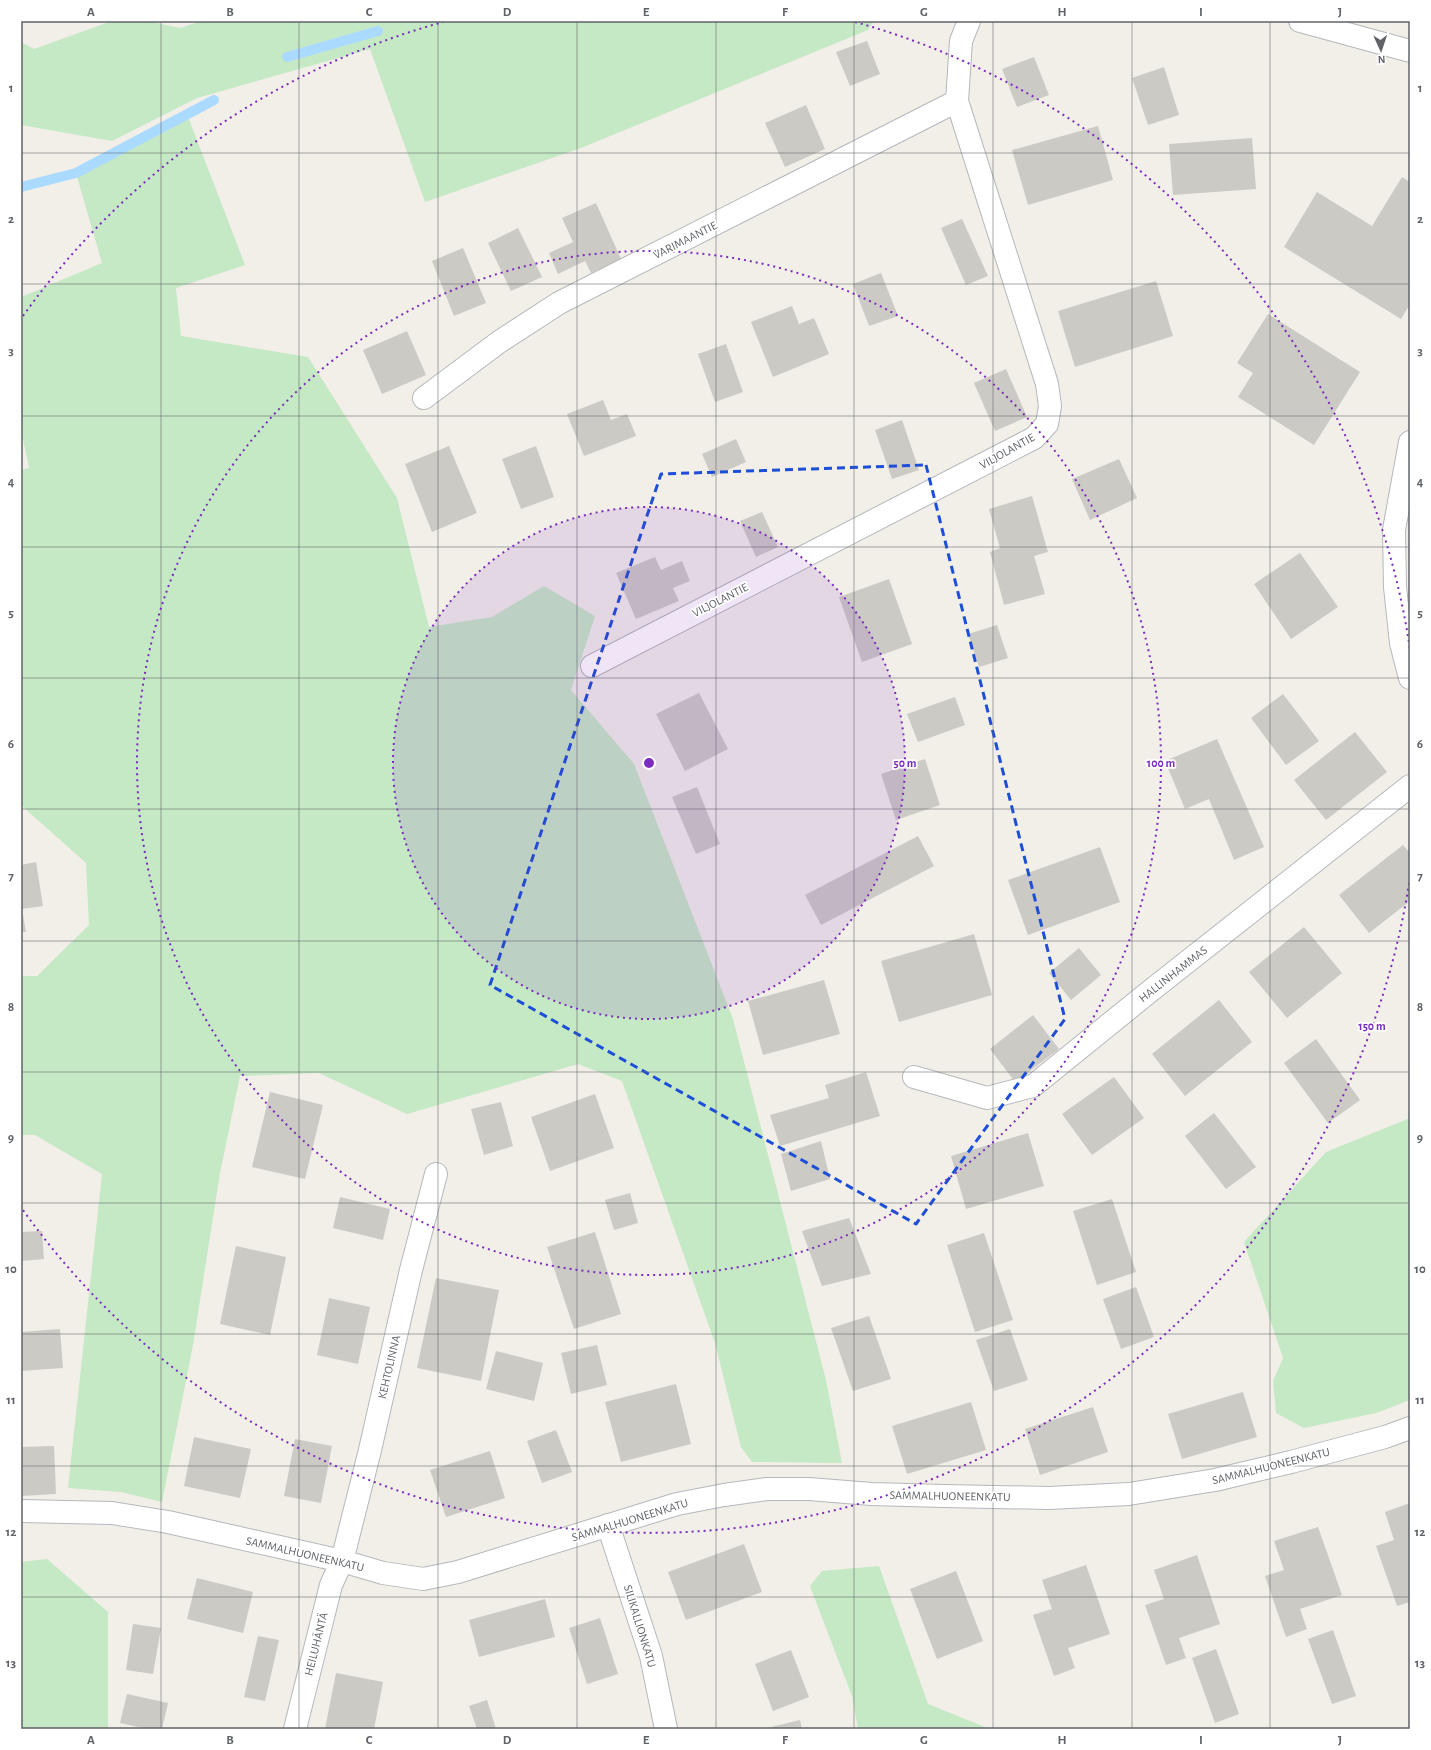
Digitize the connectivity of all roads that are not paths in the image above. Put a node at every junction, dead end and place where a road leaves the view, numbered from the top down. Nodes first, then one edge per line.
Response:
1 (969, 21) edge
2 (1300, 21) edge
3 (1410, 51) edge
4 (957, 101) junction
5 (424, 398) dead end
6 (1410, 442) edge
7 (592, 666) dead end
8 (1410, 678) edge
9 (1410, 786) edge
10 (914, 1077) dead end
11 (436, 1174) dead end
12 (1410, 1428) edge
13 (21, 1511) edge
14 (608, 1526) junction
15 (342, 1561) junction
16 (295, 1729) edge
17 (666, 1729) edge

1 - 4 street, VILJOLANTIE
2 - 3 street
4 - 5 street, VARIMAANTIE
4 - 7 street, VILJOLANTIE
6 - 8 street
9 - 10 street, HALLINHAMMAS
11 - 15 street, KEHTOLINNA
12 - 14 street, SAMMALHUONEENKATU
13 - 15 street, SAMMALHUONEENKATU
14 - 15 street, SAMMALHUONEENKATU
14 - 17 street, SILIKALLIONKATU
15 - 16 street, HEILUHÄNTÄ

